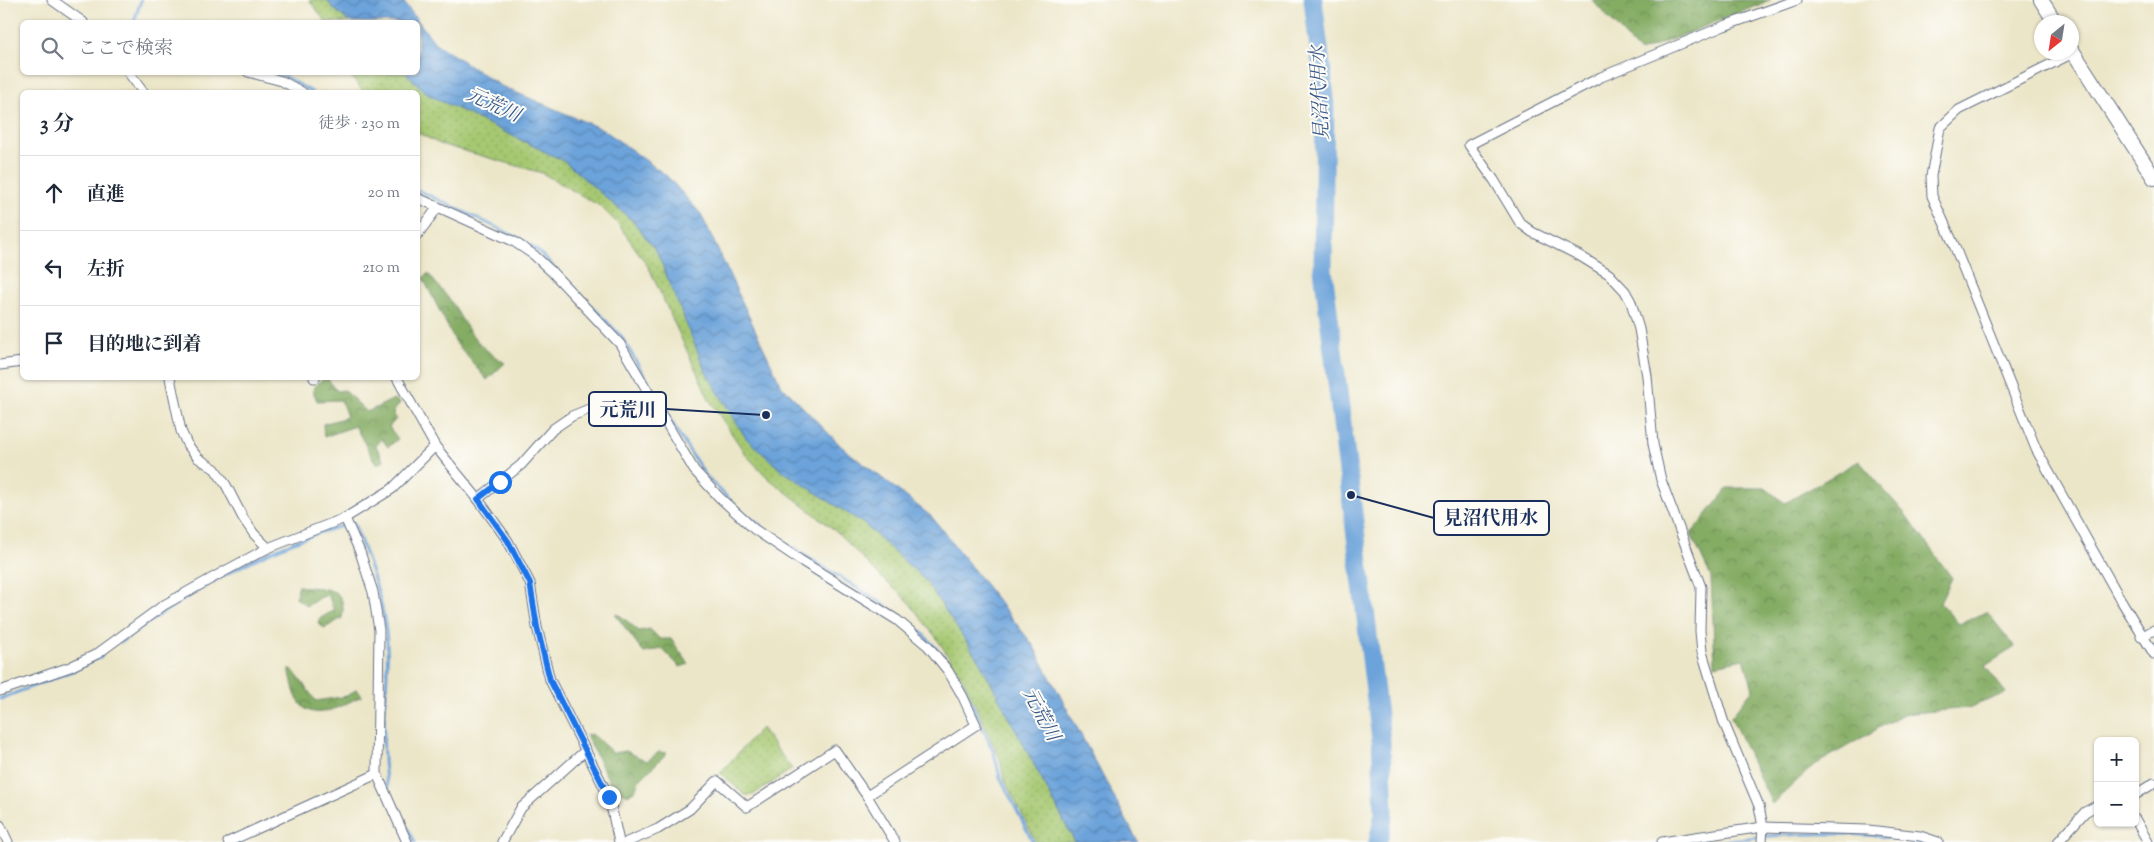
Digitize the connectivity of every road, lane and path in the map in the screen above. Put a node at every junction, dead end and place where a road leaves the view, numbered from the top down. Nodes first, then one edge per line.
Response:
1 (52, 0) edge
2 (1797, 0) edge
3 (2042, 0) edge
4 (2051, 15) edge
5 (80, 20) edge
6 (2056, 60) edge
7 (2077, 60) edge
8 (130, 75) edge
9 (259, 75) edge
10 (142, 90) edge
11 (298, 90) edge
12 (2154, 178) edge
13 (420, 199) edge
14 (438, 207) junction
15 (420, 231) edge
16 (20, 362) edge
17 (0, 365) edge
18 (170, 380) edge
19 (398, 380) edge
20 (649, 396) junction
21 (435, 446) junction
22 (478, 499) junction
23 (345, 518) junction
24 (268, 548) junction
25 (2154, 630) edge
26 (2141, 637) junction
27 (2154, 654) edge
28 (0, 691) edge
29 (586, 750) junction
30 (377, 774) junction
31 (2154, 783) edge
32 (2139, 792) edge
33 (867, 796) junction
34 (2094, 807) edge
35 (0, 825) edge
36 (2139, 826) edge
37 (1763, 828) junction
38 (8, 842) edge
39 (228, 842) edge
40 (407, 842) edge
41 (502, 842) edge
42 (619, 842) edge
43 (628, 842) edge
44 (895, 842) edge
45 (1662, 842) edge
46 (1762, 842) edge
47 (1938, 842) edge
48 (2058, 842) edge
49 (2148, 842) edge

1 - 5 street
2 - 37 street
3 - 4 main road
6 - 26 street
7 - 12 main road
8 - 10 street
9 - 11 street
13 - 14 street
14 - 15 street
14 - 20 street
16 - 17 street
18 - 24 street
19 - 21 street
20 - 22 street
20 - 33 street
21 - 22 street
21 - 23 street
22 - 29 street
23 - 24 street
23 - 30 street
24 - 28 street
25 - 26 street
26 - 27 street
29 - 41 street
29 - 42 street
30 - 39 street
30 - 40 street
31 - 32 street
33 - 43 street
33 - 44 street
34 - 48 street
35 - 38 street
36 - 49 street
37 - 45 street
37 - 46 street
37 - 47 street

